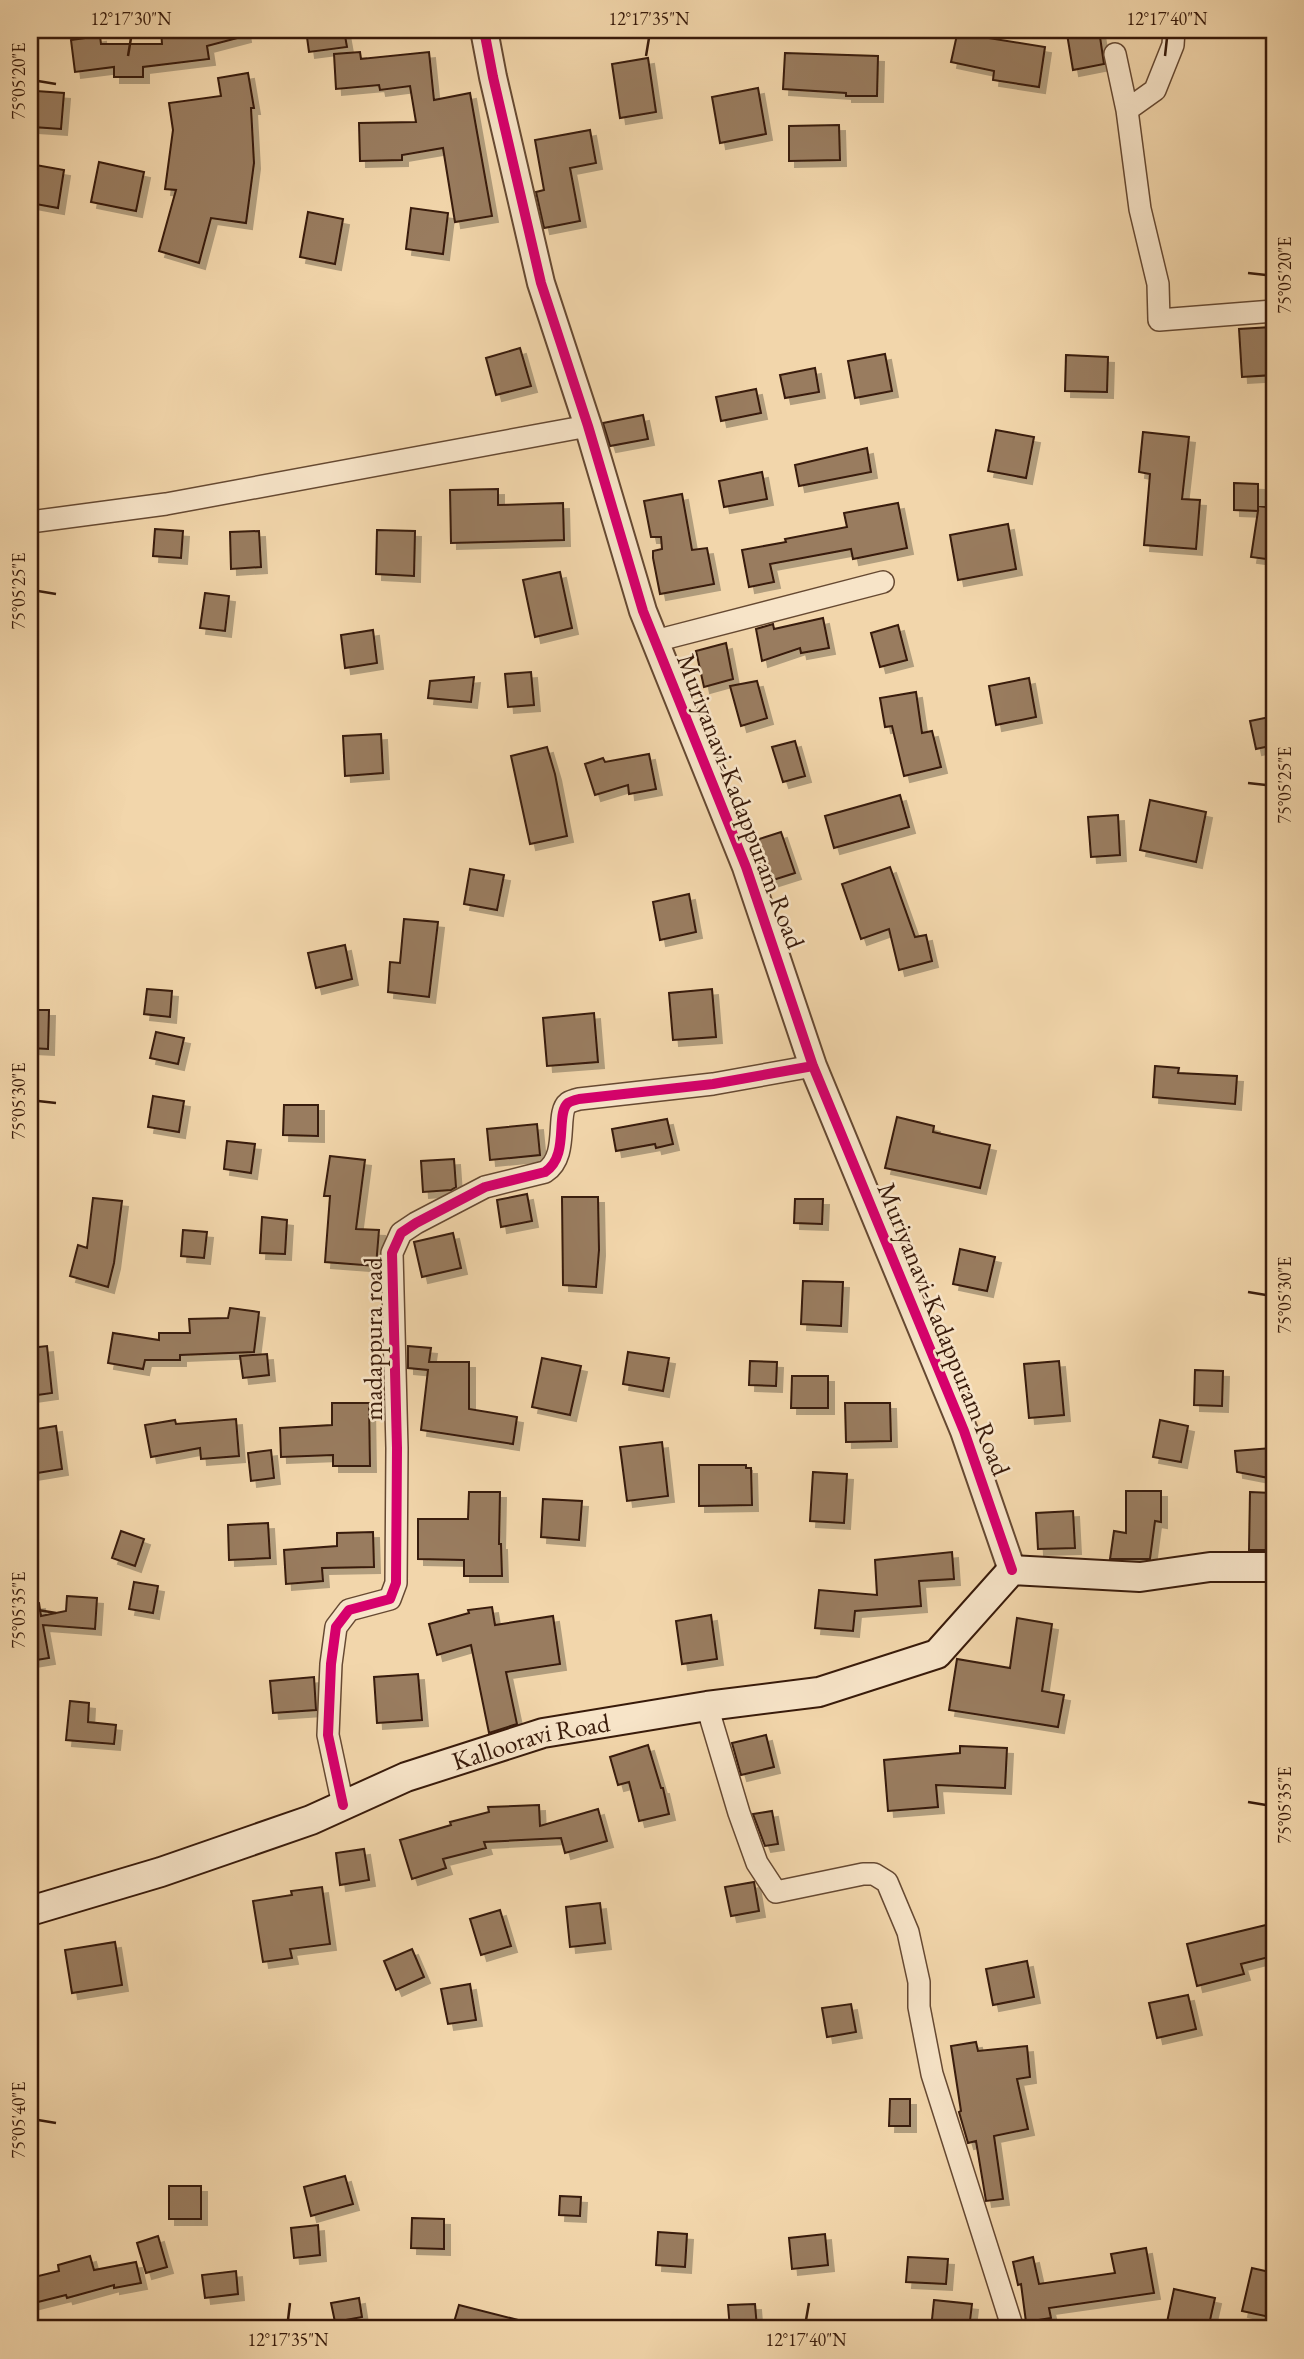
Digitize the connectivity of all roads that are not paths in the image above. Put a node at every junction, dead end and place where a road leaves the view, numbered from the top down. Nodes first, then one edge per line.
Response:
1 (484, 30) edge
2 (1174, 30) edge
3 (1115, 54) dead end
4 (1127, 110) junction
5 (1274, 311) edge
6 (588, 426) junction
7 (30, 522) edge
8 (883, 582) dead end
9 (655, 641) junction
10 (813, 1066) junction
11 (1274, 1567) edge
12 (1012, 1570) junction
13 (707, 1706) junction
14 (343, 1805) junction
15 (30, 1911) edge
16 (1013, 2329) edge

1 - 6 street, Muriyanavi-Kadappuram Road
2 - 4 street
3 - 4 street
4 - 5 street
6 - 7 street
6 - 9 street, Muriyanavi-Kadappuram Road
8 - 9 street
9 - 10 street, Muriyanavi-Kadappuram Road
10 - 12 street, Muriyanavi-Kadappuram Road
10 - 14 street, madappura road
11 - 12 main road
12 - 13 main road, Kallooravi Road
13 - 14 main road, Kallooravi Road
13 - 16 street
14 - 15 main road, Kallooravi Road

